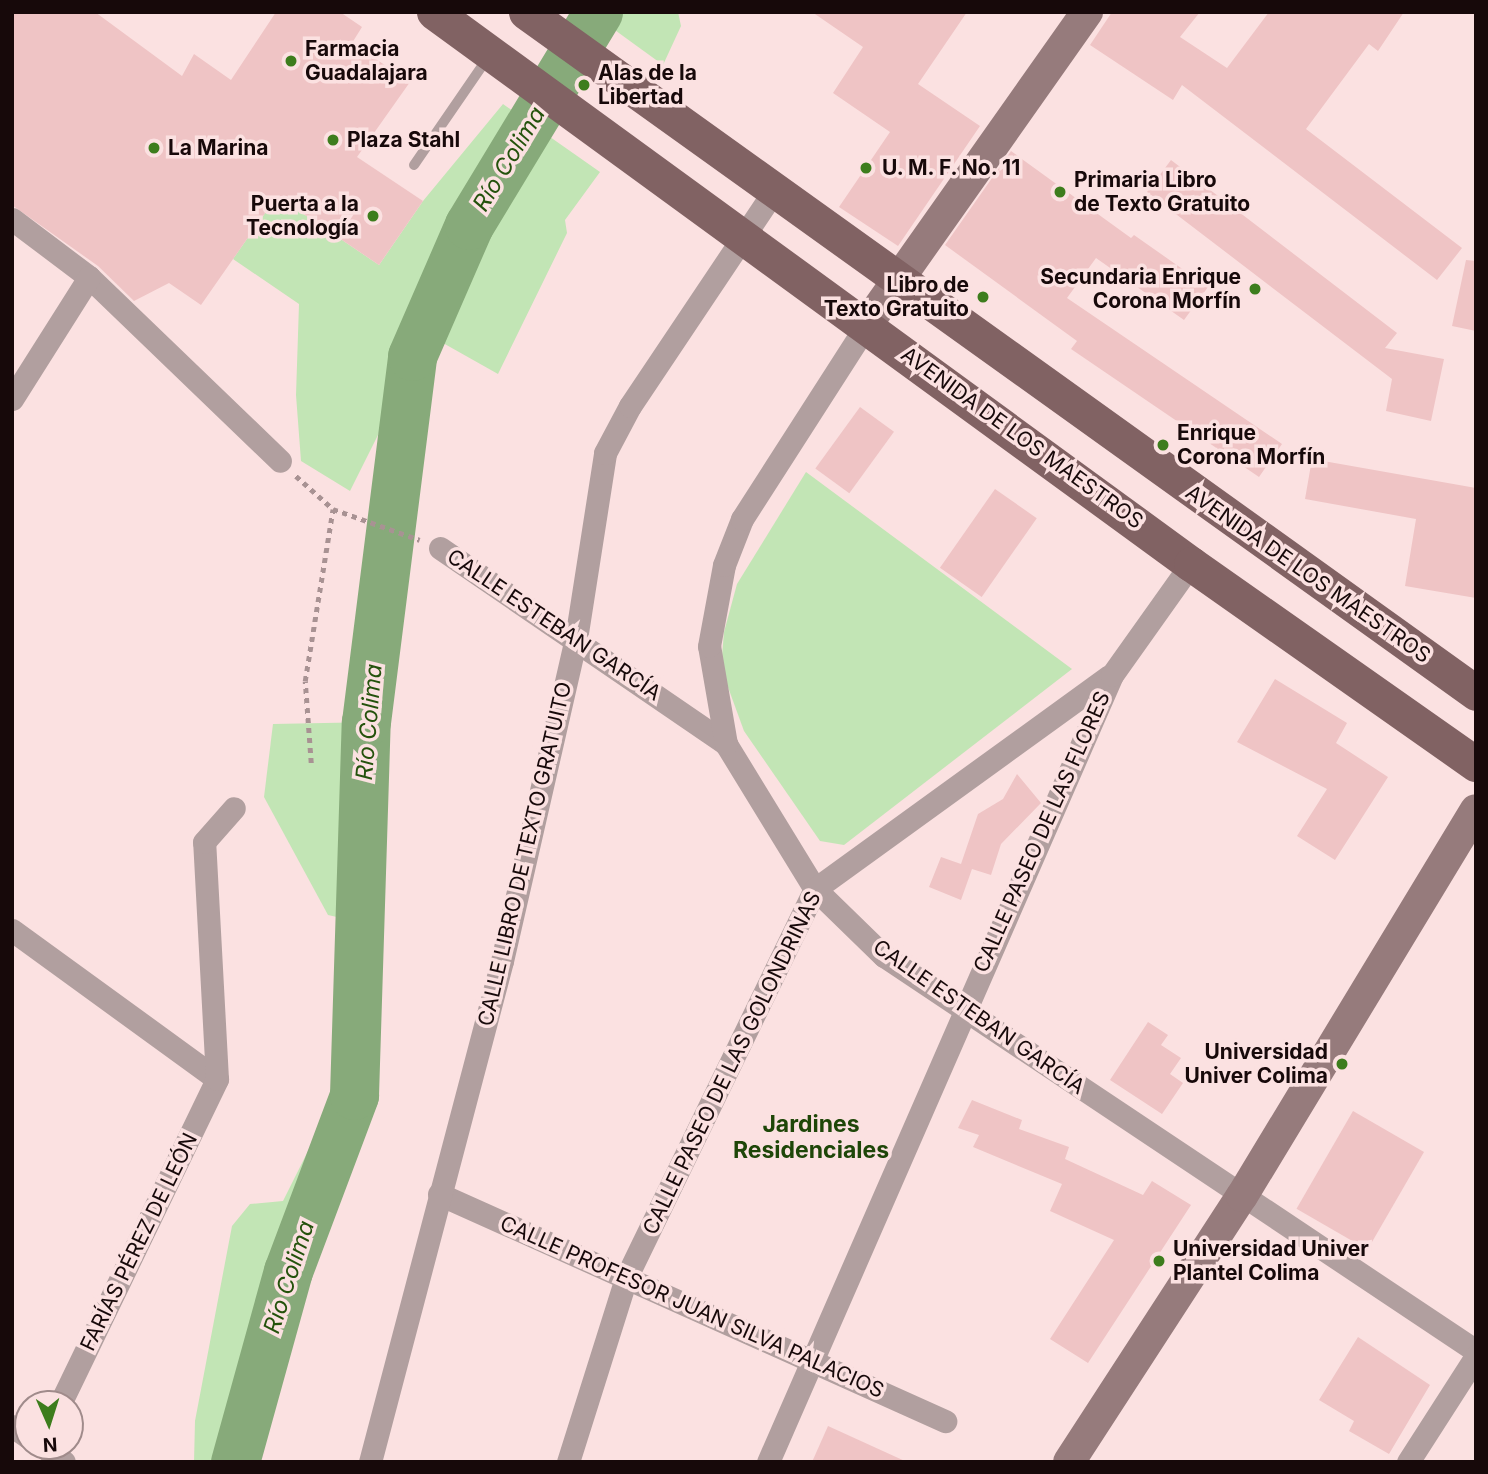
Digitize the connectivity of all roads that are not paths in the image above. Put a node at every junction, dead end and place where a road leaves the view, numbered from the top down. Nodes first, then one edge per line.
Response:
1 (434, 12) edge
2 (1087, 12) edge
3 (540, 22) edge
4 (491, 54) junction
5 (414, 165) dead end
6 (774, 191) junction
7 (12, 219) edge
8 (743, 234) junction
9 (89, 277) junction
10 (896, 281) junction
11 (867, 324) junction
12 (12, 399) edge
13 (280, 461) road end
14 (440, 548) road end
15 (1191, 564) junction
16 (576, 639) junction
17 (1112, 675) junction
18 (1476, 693) edge
19 (726, 744) junction
20 (1476, 764) edge
21 (234, 808) dead end
22 (1476, 810) edge
23 (815, 889) junction
24 (12, 930) edge
25 (964, 1010) junction
26 (217, 1079) junction
27 (439, 1194) junction
28 (1242, 1196) junction
29 (626, 1278) junction
30 (1476, 1353) edge
31 (812, 1361) junction
32 (67, 1390) edge
33 (945, 1421) dead end
34 (370, 1462) edge
35 (568, 1462) edge
36 (768, 1462) edge
37 (1069, 1462) edge
38 (1408, 1462) edge

1 - 4 main road, AVENIDA DE LOS MAESTROS
2 - 10 street
3 - 6 main road, AVENIDA DE LOS MAESTROS
4 - 5 lane
4 - 8 main road, AVENIDA DE LOS MAESTROS
6 - 8 street, CALLE LIBRO DE TEXTO GRATUITO
6 - 10 main road, AVENIDA DE LOS MAESTROS
7 - 9 street
8 - 11 main road, AVENIDA DE LOS MAESTROS
8 - 16 street, CALLE LIBRO DE TEXTO GRATUITO
9 - 12 street
9 - 13 street
10 - 11 street
10 - 18 main road, AVENIDA DE LOS MAESTROS
11 - 15 main road, AVENIDA DE LOS MAESTROS
11 - 19 street
14 - 16 street, CALLE ESTEBAN GARCÍA
15 - 17 street, CALLE PASEO DE LAS FLORES
15 - 20 main road, AVENIDA DE LOS MAESTROS
16 - 19 street, CALLE ESTEBAN GARCÍA
16 - 27 street, CALLE LIBRO DE TEXTO GRATUITO
17 - 23 street, CALLE PASEO DE LAS GOLONDRINAS
17 - 25 street, CALLE PASEO DE LAS FLORES
19 - 23 street, CALLE ESTEBAN GARCÍA
21 - 26 street
22 - 28 street
23 - 25 street, CALLE ESTEBAN GARCÍA
23 - 29 street, CALLE PASEO DE LAS GOLONDRINAS
24 - 26 street
25 - 28 street, CALLE ESTEBAN GARCÍA
25 - 31 street, CALLE PASEO DE LAS FLORES
26 - 32 street, FARÍAS PÉREZ DE LEÓN
27 - 29 street, CALLE PROFESOR JUAN SILVA PALACIOS
27 - 34 street, CALLE LIBRO DE TEXTO GRATUITO
28 - 30 street, CALLE ESTEBAN GARCÍA
28 - 37 street
29 - 31 street, CALLE PROFESOR JUAN SILVA PALACIOS
29 - 35 street, CALLE PASEO DE LAS GOLONDRINAS
30 - 38 street
31 - 33 street, CALLE PROFESOR JUAN SILVA PALACIOS
31 - 36 street, CALLE PASEO DE LAS FLORES

